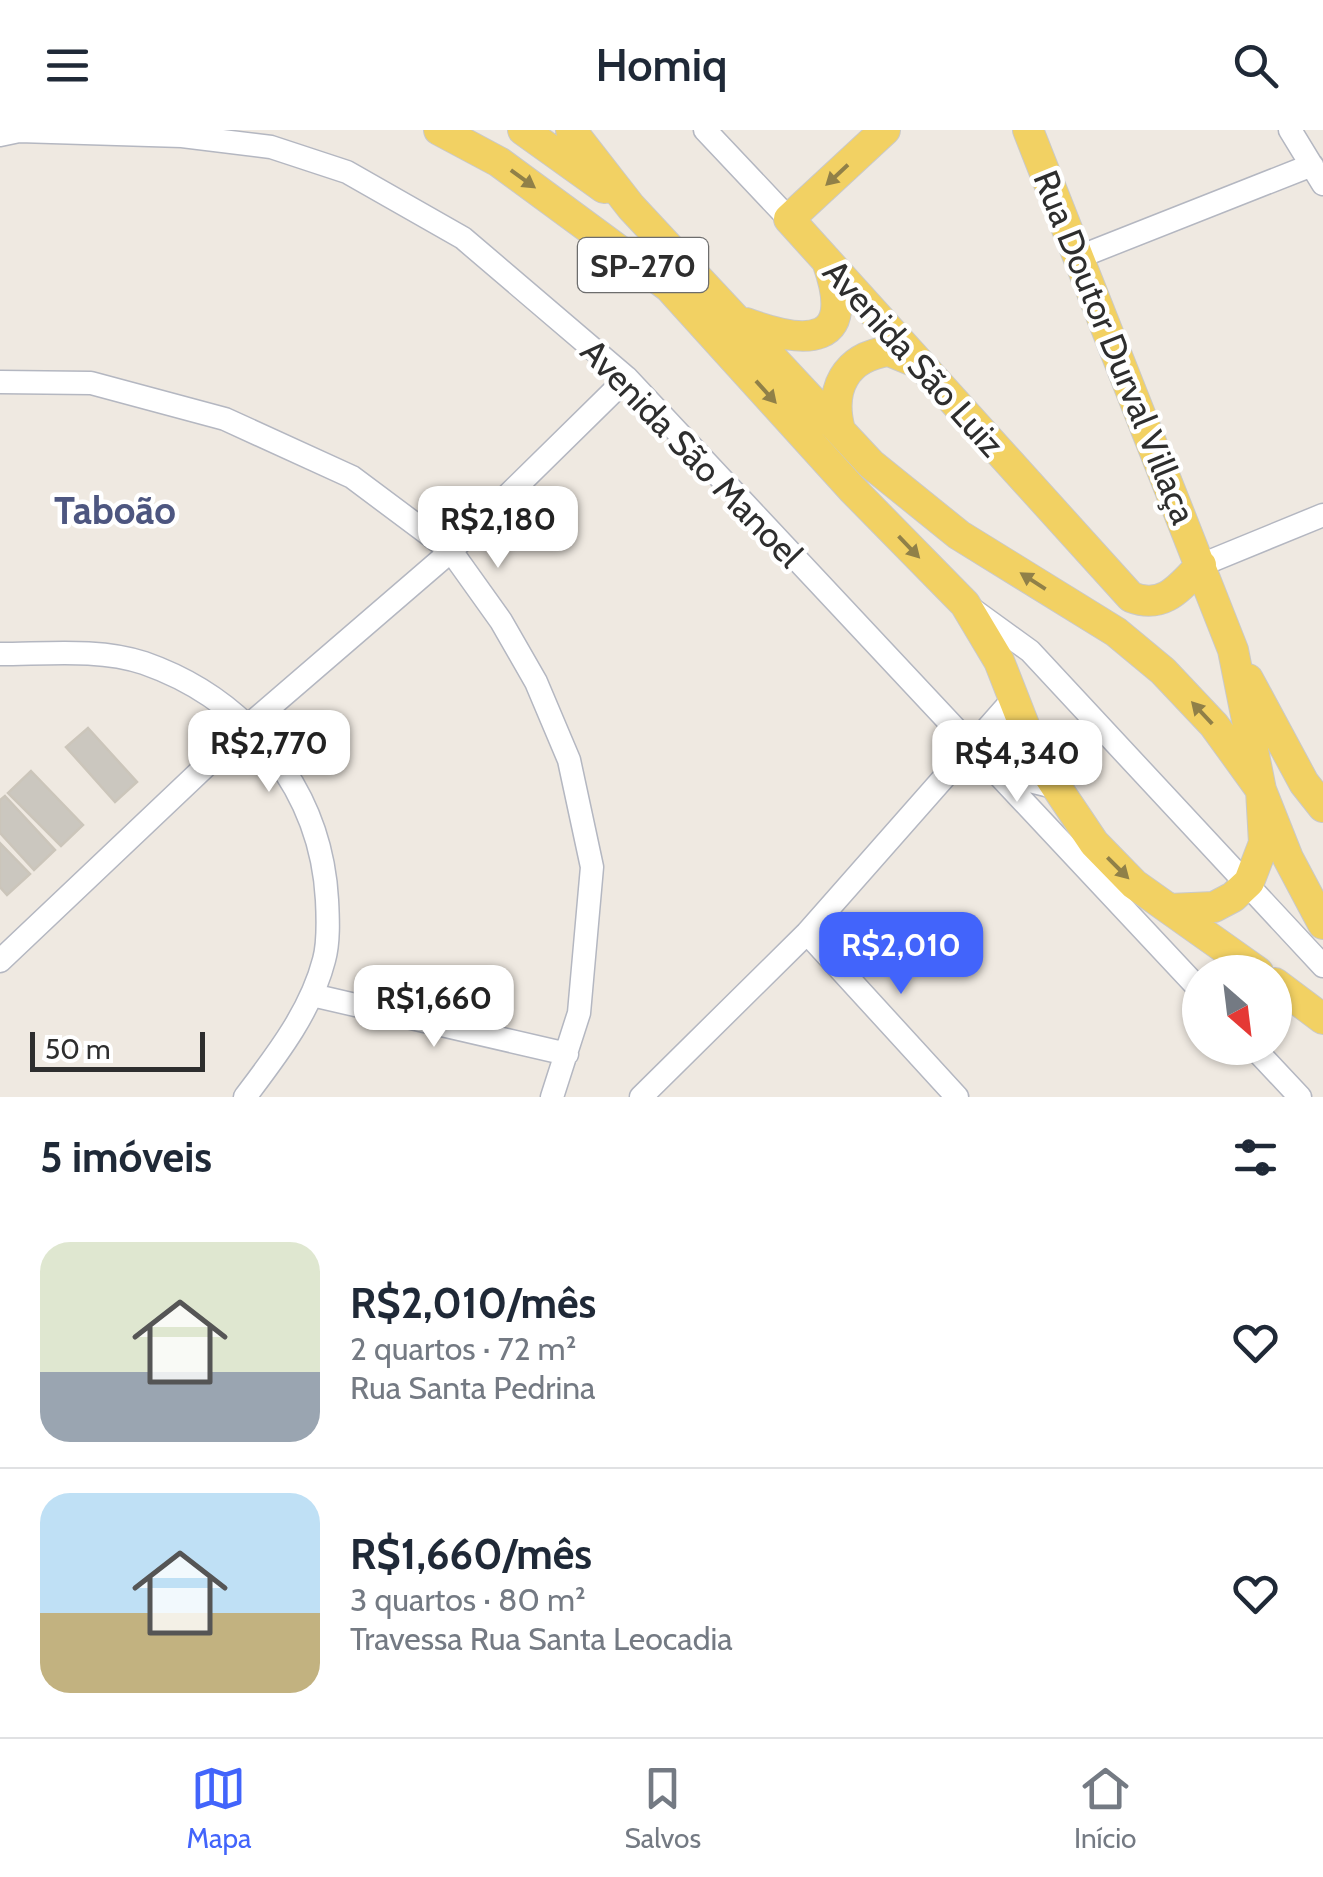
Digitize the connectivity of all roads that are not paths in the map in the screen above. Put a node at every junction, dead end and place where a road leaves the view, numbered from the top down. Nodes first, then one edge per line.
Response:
1 (439, 130) edge
2 (523, 130) edge
3 (572, 130) edge
4 (705, 130) edge
5 (885, 130) edge
6 (1028, 130) edge
7 (1290, 130) edge
8 (0, 135) edge
9 (1317, 174) edge
10 (631, 208) junction
11 (789, 220) junction
12 (1079, 257) junction
13 (827, 262) junction
14 (743, 322) junction
15 (920, 365) junction
16 (627, 378) junction
17 (0, 382) edge
18 (840, 430) junction
19 (1323, 515) edge
20 (451, 551) junction
21 (1201, 565) junction
22 (965, 604) junction
23 (1233, 650) junction
24 (0, 654) edge
25 (1014, 697) junction
26 (248, 725) junction
27 (973, 749) junction
28 (994, 772) junction
29 (1054, 788) junction
30 (1261, 790) junction
31 (1323, 808) edge
32 (1249, 882) junction
33 (1170, 909) junction
34 (1323, 924) edge
35 (807, 933) junction
36 (1234, 955) edge
37 (0, 961) edge
38 (1323, 966) edge
39 (1182, 971) edge
40 (312, 996) junction
41 (1292, 996) edge
42 (1323, 1019) edge
43 (567, 1054) junction
44 (1270, 1065) edge
45 (245, 1097) edge
46 (552, 1097) edge
47 (640, 1097) edge
48 (956, 1097) edge
49 (1300, 1097) edge

1 -> 22 main road, SP-270
2 - 10 main road
3 - 10 main road, SP-270
4 - 11 street, Avenida São Luiz
5 -> 11 main road
6 - 12 main road, Rua Doutor Durval Villaça
7 - 9 street
8 - 16 street, Avenida São Manoel
9 - 12 street
10 - 14 main road, SP-270
11 - 13 main road, Avenida São Luiz
12 - 21 main road, Rua Doutor Durval Villaça
13 - 14 main road
13 - 15 main road, Avenida São Luiz
14 - 18 main road, SP-270
15 - 18 main road
15 - 21 main road, Avenida São Luiz
16 - 20 street
16 - 27 street, Avenida São Manoel
17 - 20 street
30 -> 18 main road, SP-270
19 - 21 street
20 - 26 street
20 - 43 street
21 - 23 main road, Rua Doutor Durval Villaça
22 - 25 main road, SP-270
22 - 32 street, SP-270
23 - 30 main road
23 - 31 main road
24 - 26 street
25 - 27 street
25 - 29 main road, SP-270
26 - 37 street
26 - 40 street
27 - 28 street, Avenida São Manoel
27 - 35 street
28 - 29 street
28 - 39 street, Avenida São Manoel
29 -> 33 main road, SP-270
30 - 32 main road
30 - 34 main road, SP-270
32 - 33 main road
32 - 38 street, SP-270
33 - 36 main road, SP-270
35 - 47 street
35 - 48 street
40 - 43 street
40 - 45 street
41 - 42 main road
43 - 46 street
44 - 49 street

